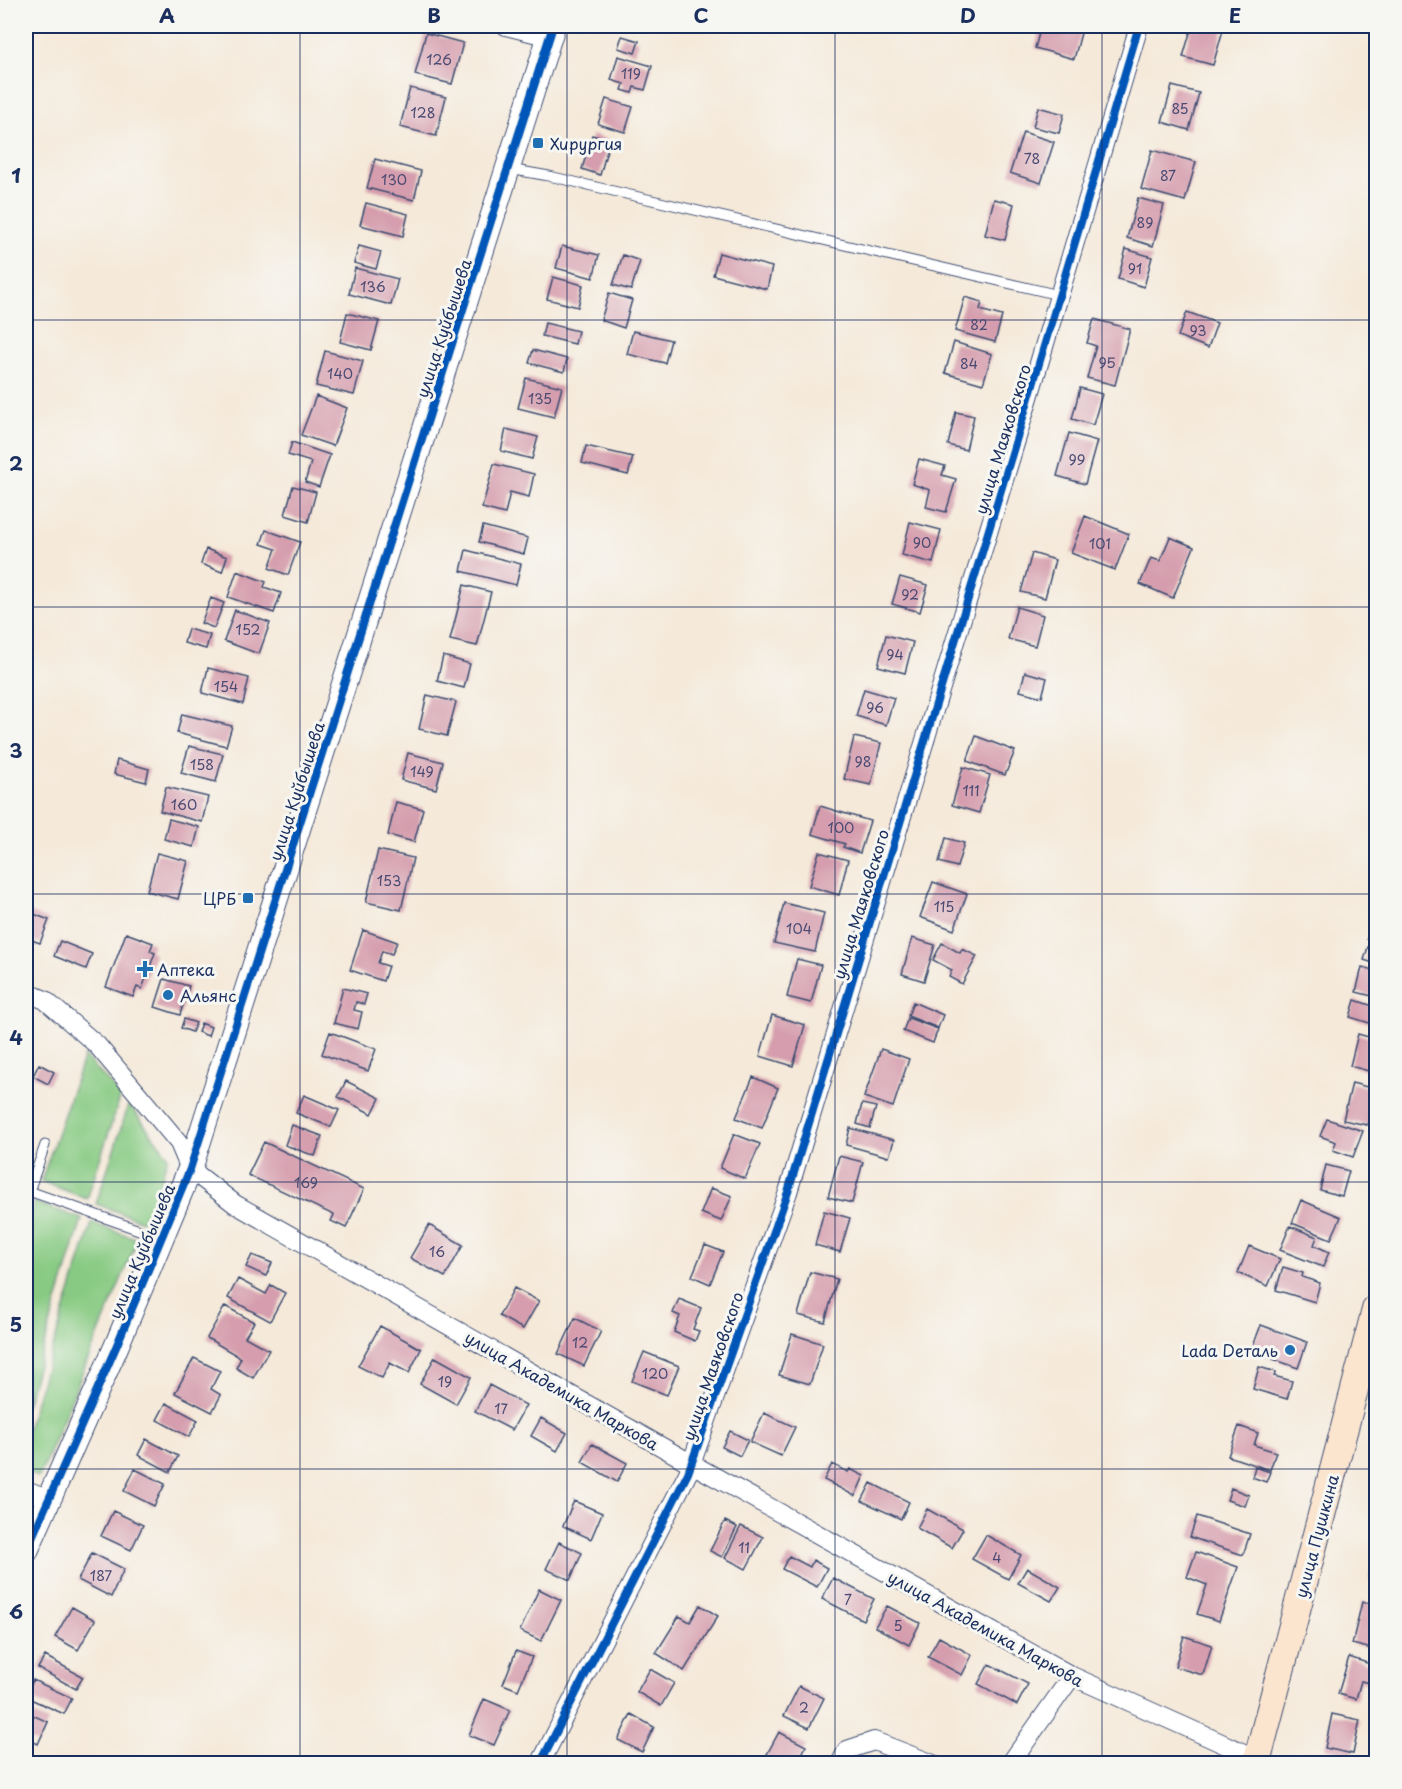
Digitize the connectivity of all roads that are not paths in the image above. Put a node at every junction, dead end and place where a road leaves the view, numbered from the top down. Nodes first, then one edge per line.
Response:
1 (506, 26) edge
2 (1139, 26) edge
3 (551, 31) edge
4 (508, 169) junction
5 (1059, 296) junction
6 (26, 992) edge
7 (45, 1145) dead end
8 (190, 1169) junction
9 (27, 1195) edge
10 (161, 1238) junction
11 (1375, 1321) edge
12 (692, 1464) junction
13 (26, 1490) edge
14 (49, 1499) junction
15 (26, 1551) edge
16 (1072, 1677) junction
17 (1256, 1761) edge
18 (540, 1764) edge
19 (840, 1764) edge
20 (933, 1764) edge
21 (1010, 1764) edge

1 - 3 street
2 - 5 street, улица Маяковского
3 - 4 street, улица Куйбышева
4 - 5 lane
4 - 8 street, улица Куйбышева
5 - 12 street, улица Маяковского
6 - 8 street, улица Академика Маркова
7 - 9 lane
8 - 10 street, улица Куйбышева
8 - 12 street, улица Академика Маркова
9 - 10 lane
10 - 14 street, улица Куйбышева
11 - 17 main road, улица Пушкина
12 - 16 street, улица Академика Маркова
12 - 18 street, улица Маяковского
13 - 14 street
14 - 15 street, улица Куйбышева
16 - 17 street, улица Академика Маркова
16 - 21 street
19 - 20 street

